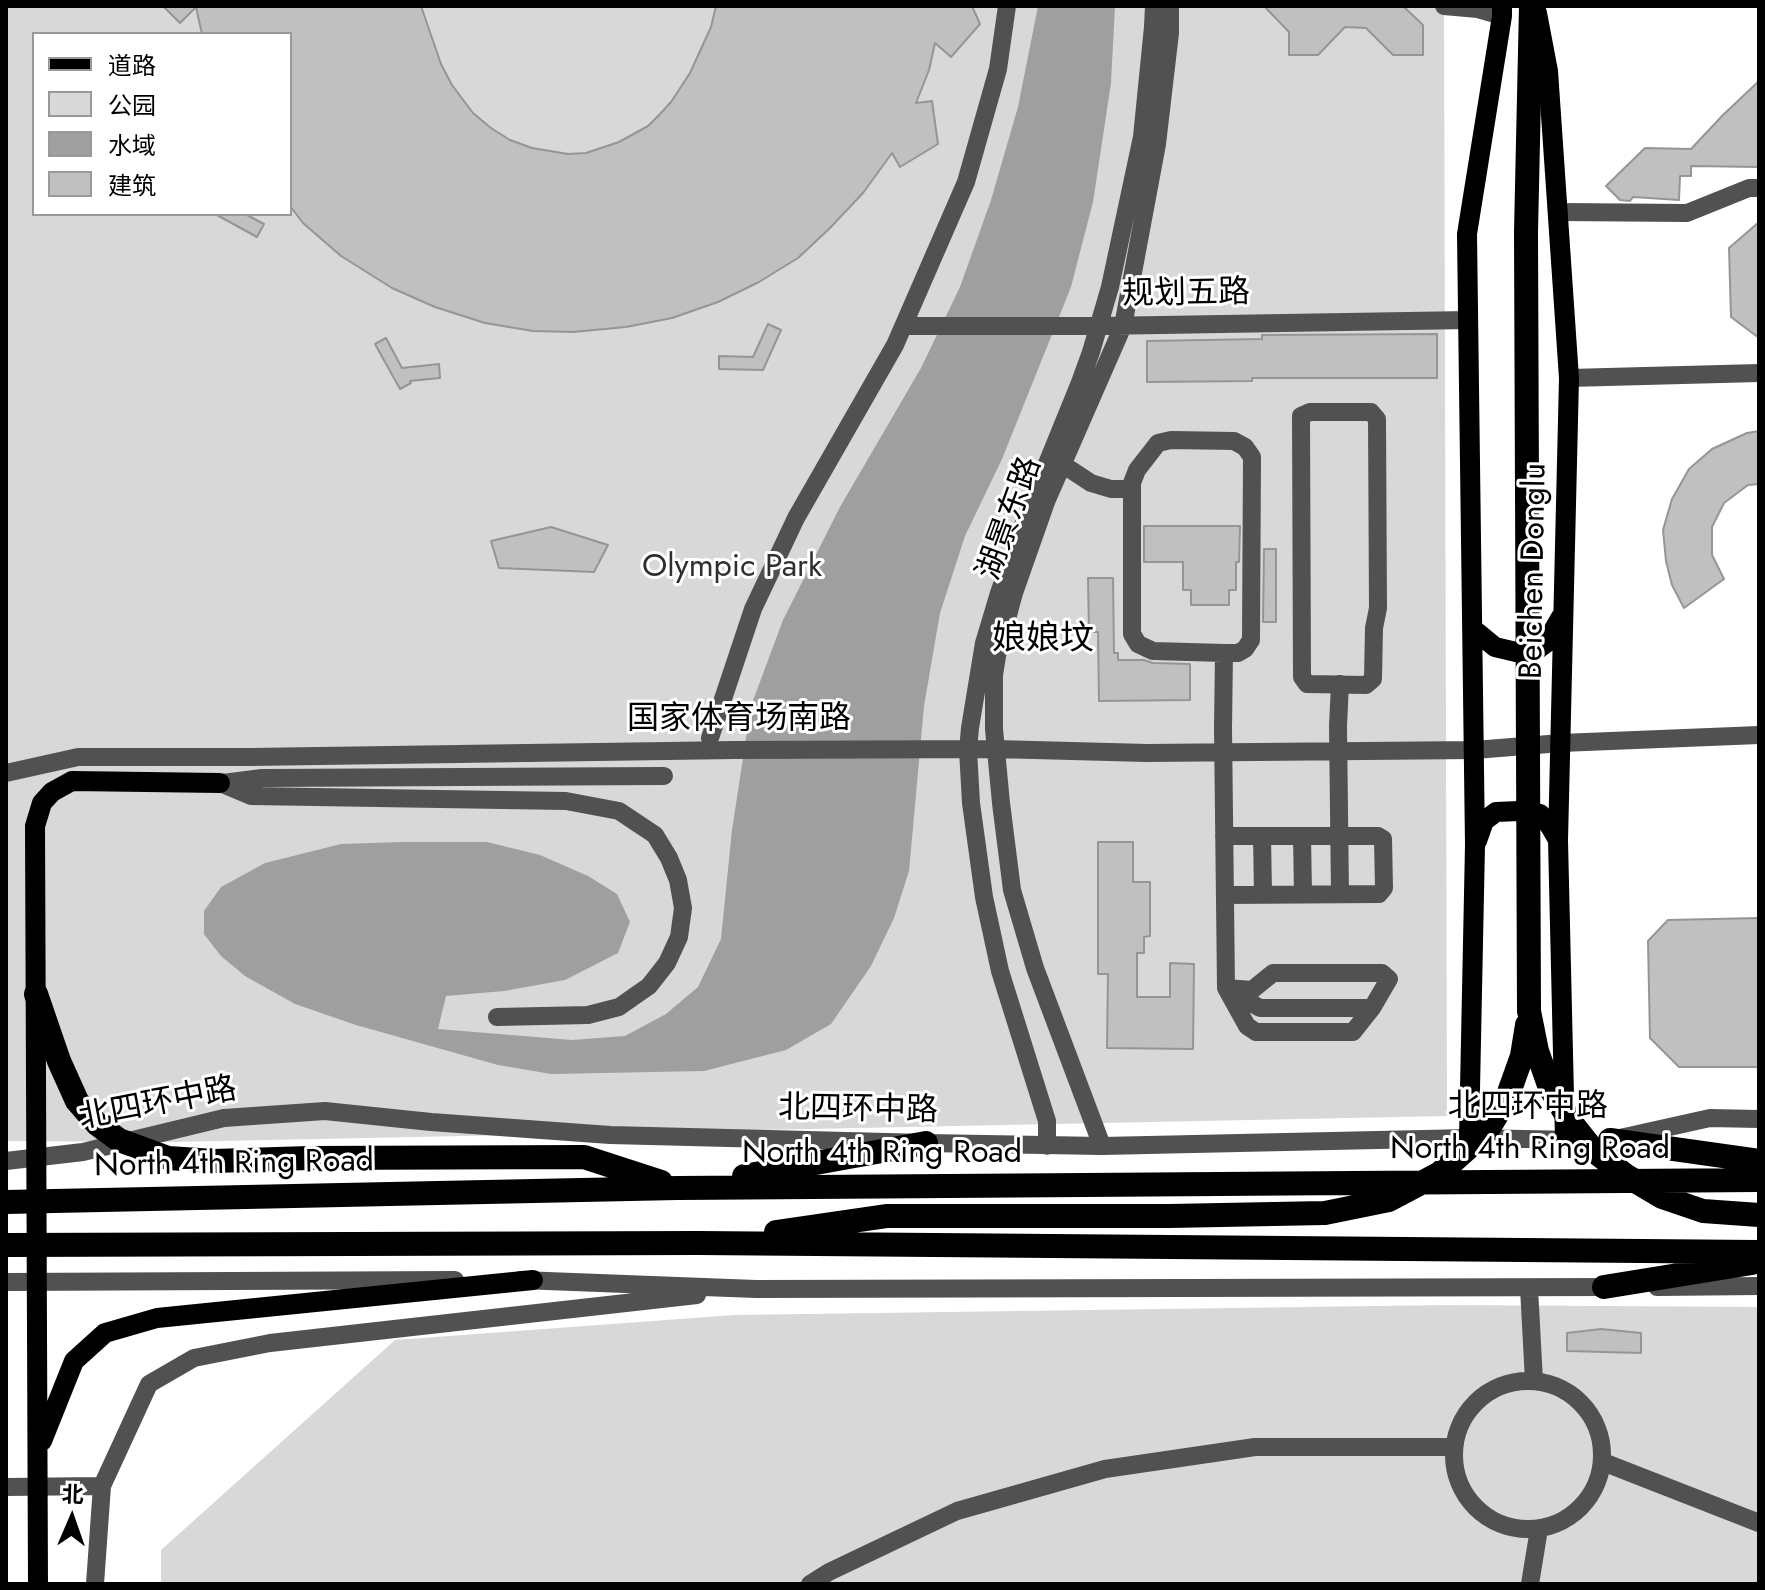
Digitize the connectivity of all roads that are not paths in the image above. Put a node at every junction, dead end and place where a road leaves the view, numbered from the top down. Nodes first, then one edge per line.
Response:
1 (1007, 6) edge
2 (1154, 6) edge
3 (1170, 6) edge
4 (1444, 6) edge
5 (1533, 6) edge
6 (1502, 11) edge
7 (1759, 188) edge
8 (1559, 212) junction
9 (1469, 320) junction
10 (905, 326) junction
11 (1099, 326) junction
12 (1123, 326) junction
13 (1759, 373) edge
14 (1569, 378) junction
15 (1062, 464) junction
16 (1132, 489) junction
17 (1563, 614) junction
18 (1473, 629) junction
19 (1224, 653) junction
20 (1340, 684) junction
21 (1759, 735) edge
22 (710, 738) dead end
23 (1561, 743) junction
24 (996, 749) junction
25 (968, 750) junction
26 (1338, 750) junction
27 (1475, 750) junction
28 (1223, 752) junction
29 (250, 757) junction
30 (6, 773) edge
31 (664, 776) dead end
32 (220, 783) junction
33 (1340, 835) junction
34 (1224, 836) junction
35 (1262, 836) junction
36 (1302, 836) junction
37 (1558, 840) junction
38 (1475, 845) junction
39 (1263, 894) junction
40 (1303, 894) junction
41 (1340, 894) junction
42 (1225, 895) junction
43 (1226, 988) junction
44 (36, 994) junction
45 (1529, 1011) junction
46 (497, 1017) dead end
47 (1759, 1119) edge
48 (1469, 1138) junction
49 (1565, 1139) junction
50 (1610, 1140) junction
51 (926, 1143) junction
52 (1047, 1146) junction
53 (1102, 1146) junction
54 (6, 1161) edge
55 (1759, 1161) edge
56 (1759, 1180) edge
57 (678, 1188) junction
58 (6, 1202) edge
59 (1759, 1215) edge
60 (698, 1243) junction
61 (6, 1245) edge
62 (1759, 1252) edge
63 (1759, 1262) edge
64 (533, 1280) junction
65 (6, 1282) edge
66 (1759, 1286) edge
67 (1604, 1287) junction
68 (1529, 1288) junction
69 (756, 1289) junction
70 (1534, 1381) junction
71 (1453, 1447) junction
72 (38, 1452) junction
73 (1603, 1462) junction
74 (102, 1486) junction
75 (6, 1487) edge
76 (1759, 1523) edge
77 (1539, 1529) junction
78 (38, 1584) edge
79 (95, 1584) edge
80 (810, 1584) edge
81 (1530, 1584) edge

1 - 10 street
2 - 11 street, 湖景东路
3 - 12 street, 湖景东路
4 - 6 street
5 - 8 main road, Beichen Donglu
5 - 45 highway
6 - 9 main road, Beichen Donglu
7 - 8 street
8 - 14 main road, Beichen Donglu
9 - 12 street, 规划五路
9 - 18 main road, Beichen Donglu
10 - 11 street, 规划五路
10 - 22 street
11 - 12 street, 规划五路
11 - 25 street, 湖景东路
12 - 15 street, 湖景东路
13 - 14 street
14 - 17 main road, Beichen Donglu
15 - 16 street
15 - 24 street, 湖景东路
16 - 19 street
16 - 19 street
17 - 18 main road
17 - 23 main road, Beichen Donglu
18 - 27 main road, Beichen Donglu
19 - 28 street
20 - 20 street
20 - 26 street
21 - 23 street, 国家体育场南路
23 - 27 street, 国家体育场南路
23 - 37 main road, Beichen Donglu
24 - 25 street, 国家体育场南路
24 - 28 street, 国家体育场南路
24 - 53 street, 湖景东路
25 - 29 street, 国家体育场南路
25 - 52 street, 湖景东路
26 - 27 street, 国家体育场南路
26 - 28 street, 国家体育场南路
26 - 33 street
27 - 38 main road, Beichen Donglu
28 - 34 street
29 - 30 street, 国家体育场南路
29 - 32 street
31 - 32 street
32 - 44 main road
32 - 46 street
33 - 36 street
33 - 41 street
33 - 41 street
34 - 35 street
34 - 42 street
35 - 36 street
35 - 39 street
36 - 40 street
37 - 38 main road
37 - 49 main road, Beichen Donglu
38 - 48 main road, Beichen Donglu
39 - 40 street
39 - 42 street
40 - 41 street
42 - 43 street
43 - 43 street
44 - 57 highway
44 - 72 main road
45 - 59 highway
45 - 60 highway
47 - 50 street, 北四环中路
48 - 49 street, 北四环中路
48 - 53 street, 北四环中路
49 - 50 street, 北四环中路
50 - 55 highway
51 - 52 street, 北四环中路
51 - 54 street, 北四环中路
51 - 57 highway
52 - 53 street, 北四环中路
56 - 57 highway, North 4th Ring Road
57 - 58 highway, North 4th Ring Road
60 - 61 highway
60 - 62 highway
63 - 67 highway
64 - 65 street
64 - 69 street
64 - 72 main road
66 - 67 street
67 - 68 street
68 - 69 street
68 - 70 street
69 - 74 street
70 - 71 street
70 - 73 street
71 - 77 street
71 - 80 street
72 - 78 main road
73 - 76 street
73 - 77 street
74 - 75 street
74 - 79 street
77 - 81 street

